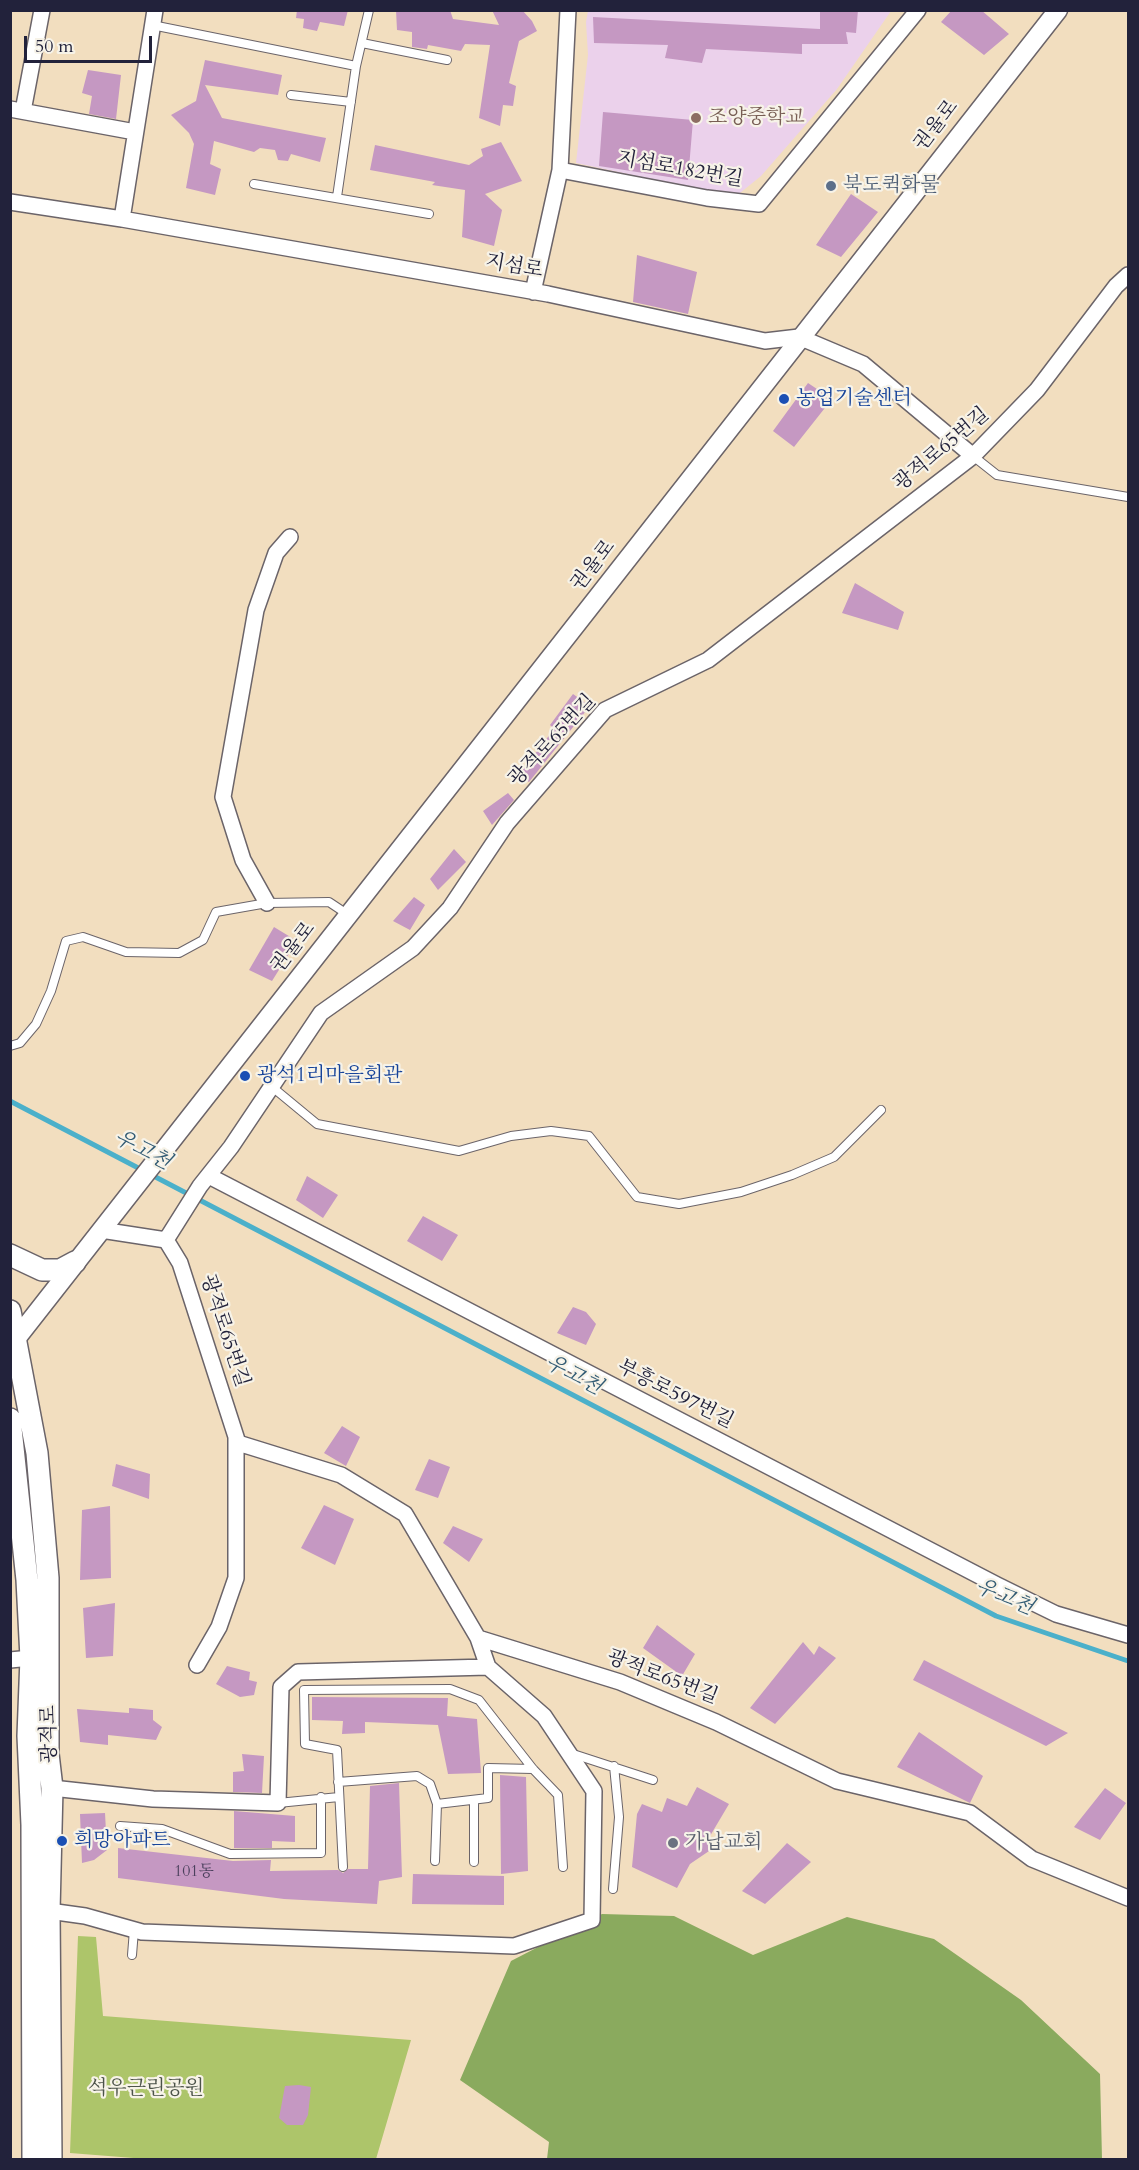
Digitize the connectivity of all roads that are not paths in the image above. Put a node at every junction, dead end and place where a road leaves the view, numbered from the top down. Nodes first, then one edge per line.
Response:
1 (42, 10) edge
2 (369, 10) edge
3 (568, 10) edge
4 (918, 10) edge
5 (1058, 10) edge
6 (152, 14) edge
7 (362, 43) junction
8 (447, 60) dead end
9 (356, 66) junction
10 (291, 95) dead end
11 (351, 102) junction
12 (17, 110) edge
13 (135, 132) junction
14 (560, 170) junction
15 (254, 184) dead end
16 (337, 197) junction
17 (10, 202) edge
18 (429, 214) dead end
19 (122, 219) junction
20 (1128, 275) edge
21 (533, 292) junction
22 (799, 337) junction
23 (973, 456) junction
24 (1128, 497) edge
25 (290, 537) dead end
26 (267, 903) junction
27 (349, 915) junction
28 (10, 1046) edge
29 (271, 1086) junction
30 (881, 1110) dead end
31 (204, 1181) junction
32 (100, 1230) junction
33 (166, 1240) junction
34 (10, 1255) edge
35 (75, 1262) junction
36 (10, 1311) edge
37 (13, 1339) edge
38 (10, 1419) edge
39 (236, 1437) junction
40 (1128, 1635) edge
41 (478, 1638) junction
42 (21, 1659) edge
43 (197, 1665) dead end
44 (488, 1667) junction
45 (566, 1752) junction
46 (614, 1766) junction
47 (533, 1769) junction
48 (653, 1780) dead end
49 (338, 1782) junction
50 (52, 1788) junction
51 (321, 1797) junction
52 (339, 1797) junction
53 (474, 1800) junction
54 (278, 1803) junction
55 (436, 1804) junction
56 (120, 1826) dead end
57 (435, 1861) dead end
58 (474, 1862) dead end
59 (343, 1867) dead end
60 (563, 1867) dead end
61 (613, 1889) dead end
62 (1128, 1898) edge
63 (49, 1911) junction
64 (134, 1930) junction
65 (132, 1955) dead end
66 (33, 2160) edge
67 (51, 2160) edge

1 - 12 street
2 - 7 lane
3 - 14 street
4 - 14 street, 지섬로182번길
5 - 22 street, 권율로
6 - 9 lane
6 - 13 street
7 - 8 lane
7 - 9 lane
9 - 11 lane
10 - 11 lane
11 - 16 lane
12 - 13 street
13 - 19 street
14 - 21 street
15 - 16 lane
16 - 18 lane
17 - 19 street, 지섬로
19 - 21 street, 지섬로
20 - 23 street, 광적로65번길
21 - 22 street, 지섬로
22 - 23 street, 지섬로
22 - 27 street, 권율로
23 - 24 lane
23 - 29 street, 광적로65번길
25 - 26 street
26 - 27 lane
26 - 28 lane
27 - 32 street, 권율로
29 - 30 lane
29 - 31 street, 광적로65번길
31 - 33 street, 광적로65번길
31 - 40 street, 부흥로597번길
32 - 33 street
32 - 35 street
33 - 39 street, 광적로65번길
34 - 35 main road
35 - 37 street
36 - 37 main road, 광적로
37 - 50 main road, 광적로
38 - 42 main road, 광적로
39 - 41 street
39 - 43 street, 광적로65번길
41 - 44 street
41 - 62 street, 광적로65번길
42 - 66 main road, 광적로
44 - 45 street
44 - 54 street
45 - 46 lane
45 - 64 street
46 - 48 lane
46 - 61 lane
47 - 49 lane
47 - 53 lane
47 - 60 lane
49 - 52 lane
49 - 55 lane
50 - 54 street
50 - 63 main road, 광적로
51 - 52 lane
51 - 54 lane
51 - 56 lane
52 - 59 lane
53 - 55 lane
53 - 58 lane
55 - 57 lane
63 - 64 street
63 - 67 main road, 광적로
64 - 65 lane

